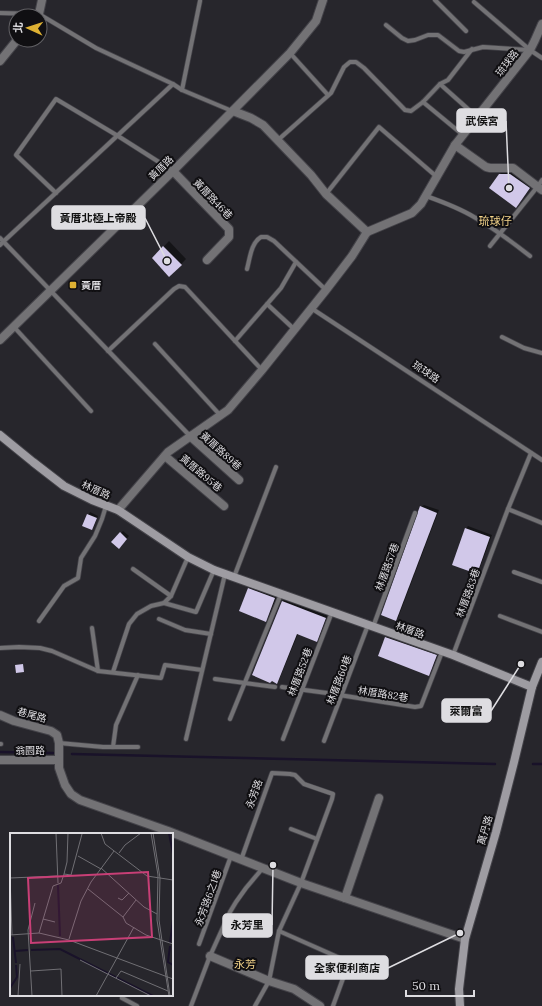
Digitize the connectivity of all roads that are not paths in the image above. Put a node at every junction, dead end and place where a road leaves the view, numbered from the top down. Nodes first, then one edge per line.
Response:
1 (323, 0) edge
2 (435, 0) edge
3 (200, 1) dead end
4 (474, 2) dead end
5 (48, 21) edge
6 (542, 24) edge
7 (386, 25) dead end
8 (466, 31) dead end
9 (11, 48) edge
10 (472, 49) junction
11 (530, 50) junction
12 (290, 54) junction
13 (542, 58) edge
14 (0, 61) edge
15 (173, 84) junction
16 (440, 84) junction
17 (182, 90) junction
18 (328, 95) junction
19 (423, 102) junction
20 (233, 111) junction
21 (477, 117) junction
22 (462, 135) junction
23 (118, 136) junction
24 (278, 140) junction
25 (455, 145) junction
26 (173, 171) junction
27 (437, 177) junction
28 (541, 185) edge
29 (56, 193) junction
30 (326, 194) junction
31 (426, 196) junction
32 (367, 232) junction
33 (500, 233) junction
34 (2, 239) edge
35 (0, 246) edge
36 (490, 246) dead end
37 (530, 256) dead end
38 (207, 260) dead end
39 (296, 262) junction
40 (247, 269) dead end
41 (326, 290) junction
42 (50, 291) junction
43 (267, 304) junction
44 (311, 308) junction
45 (14, 326) junction
46 (294, 330) junction
47 (502, 337) dead end
48 (0, 340) edge
49 (236, 341) junction
50 (155, 344) dead end
51 (108, 351) junction
52 (542, 353) edge
53 (262, 370) junction
54 (91, 411) dead end
55 (220, 415) junction
56 (0, 435) edge
57 (190, 436) junction
58 (531, 453) junction
59 (165, 456) junction
60 (542, 460) edge
61 (276, 467) dead end
62 (239, 480) dead end
63 (106, 505) junction
64 (224, 506) dead end
65 (508, 509) junction
66 (118, 510) junction
67 (415, 513) dead end
68 (542, 522) edge
69 (188, 557) junction
70 (133, 569) dead end
71 (214, 570) junction
72 (514, 572) dead end
73 (225, 574) junction
74 (234, 577) junction
75 (542, 582) edge
76 (281, 594) junction
77 (171, 596) junction
78 (164, 604) junction
79 (332, 612) junction
80 (500, 616) dead end
81 (158, 619) dead end
82 (39, 621) dead end
83 (371, 626) junction
84 (92, 628) dead end
85 (542, 632) edge
86 (211, 634) junction
87 (0, 648) edge
88 (442, 652) junction
89 (453, 656) junction
90 (542, 662) edge
91 (202, 670) junction
92 (98, 671) junction
93 (113, 672) junction
94 (138, 675) junction
95 (215, 679) dead end
96 (244, 683) junction
97 (282, 686) dead end
98 (275, 687) dead end
99 (532, 687) junction
100 (302, 689) junction
101 (327, 693) dead end
102 (333, 694) dead end
103 (342, 695) junction
104 (0, 714) edge
105 (230, 718) dead end
106 (283, 738) dead end
107 (186, 739) dead end
108 (324, 741) dead end
109 (59, 743) junction
110 (113, 747) junction
111 (138, 747) dead end
112 (0, 760) edge
113 (59, 760) junction
114 (379, 798) dead end
115 (291, 829) dead end
116 (168, 833) edge
117 (173, 835) edge
118 (317, 839) junction
119 (231, 856) junction
120 (241, 860) junction
121 (262, 869) junction
122 (301, 883) junction
123 (345, 898) junction
124 (279, 930) junction
125 (465, 939) junction
126 (199, 944) dead end
127 (210, 956) junction
128 (269, 981) junction
129 (122, 998) dead end
130 (138, 1006) edge
131 (191, 1006) edge
132 (255, 1006) edge
133 (320, 1006) edge
134 (333, 1006) edge
135 (460, 1006) edge

1 - 12 street, 黃厝路
2 - 8 lane
3 - 17 lane
4 - 11 lane
5 - 15 lane
6 - 11 street, 琉球路
7 - 10 lane
9 - 14 street
10 - 11 lane
10 - 16 lane
11 - 13 lane, 琉球路
11 - 21 street, 琉球路
12 - 18 lane
12 - 20 street, 黃厝路
15 - 17 lane
15 - 23 lane
16 - 19 lane
16 - 21 lane
17 - 20 lane
18 - 19 lane
18 - 24 lane
19 - 22 lane
20 - 24 street
20 - 26 street, 黃厝路
21 - 22 street, 琉球路
22 - 25 street, 琉球路
23 - 26 lane
23 - 29 lane
23 - 29 lane
24 - 30 street
25 - 27 street, 琉球路
25 - 28 street
26 - 38 street, 黃厝路46巷
26 - 42 street, 黃厝路
27 - 30 lane
27 - 31 street, 琉球路
28 - 33 lane
29 - 34 lane
30 - 32 street
31 - 32 street, 琉球路
31 - 33 lane
32 - 41 street
33 - 36 lane
33 - 37 lane
34 - 35 lane
34 - 42 lane
39 - 40 lane
39 - 41 lane
39 - 43 lane
41 - 44 street
42 - 45 street, 黃厝路
42 - 51 lane
43 - 46 lane
43 - 49 lane
44 - 46 street
44 - 58 lane, 琉球路
45 - 48 street, 黃厝路
45 - 54 lane
46 - 53 street
47 - 52 lane
49 - 51 lane
49 - 53 lane
50 - 55 lane
51 - 57 lane
53 - 55 street
55 - 57 street
56 - 63 street, 林厝路
57 - 59 street
57 - 62 street, 黃厝路89巷
58 - 60 lane, 琉球路
58 - 65 lane
59 - 64 street, 黃厝路95巷
59 - 66 street
61 - 74 lane
63 - 66 street, 林厝路
63 - 82 lane
65 - 68 lane
65 - 89 lane, 林厝路83巷
66 - 69 street, 林厝路
67 - 83 lane, 林厝路57巷
69 - 71 street, 林厝路
69 - 77 lane
70 - 77 lane
71 - 73 street, 林厝路
71 - 78 lane
72 - 75 lane
73 - 74 street, 林厝路
73 - 86 lane
74 - 76 street, 林厝路
76 - 79 street, 林厝路
76 - 96 lane
77 - 78 lane
78 - 93 lane
79 - 83 street, 林厝路
79 - 100 lane, 林厝路52巷
80 - 85 lane
81 - 86 lane
83 - 88 street, 林厝路
83 - 103 lane, 林厝路60巷
84 - 92 lane
86 - 91 lane
87 - 92 lane
88 - 89 street, 林厝路
88 - 103 lane, 林厝路82巷
89 - 99 street, 林厝路
90 - 99 street, 萬丹路
91 - 94 lane
91 - 107 lane
92 - 93 lane
93 - 94 lane
94 - 110 lane
95 - 96 lane
96 - 98 lane
96 - 105 lane
97 - 100 lane
99 - 125 street, 萬丹路
100 - 101 lane
100 - 106 lane, 林厝路52巷
102 - 103 lane, 林厝路82巷
103 - 108 lane, 林厝路60巷
104 - 109 street, 巷尾路
109 - 110 lane
109 - 113 street
110 - 111 lane
112 - 113 street, 翁園路
113 - 116 street
114 - 123 street
115 - 118 lane
117 - 119 street
118 - 120 lane, 永芳路
118 - 122 lane, 永芳路
119 - 120 street
119 - 126 lane, 永芳路6之1巷
120 - 121 street
121 - 122 street
121 - 127 lane
122 - 123 street
122 - 124 lane, 永芳路
123 - 125 street
124 - 128 lane, 永芳路
124 - 134 lane
125 - 135 street, 萬丹路
127 - 128 street
127 - 131 lane
128 - 132 lane, 永芳路
128 - 133 street
129 - 130 lane

